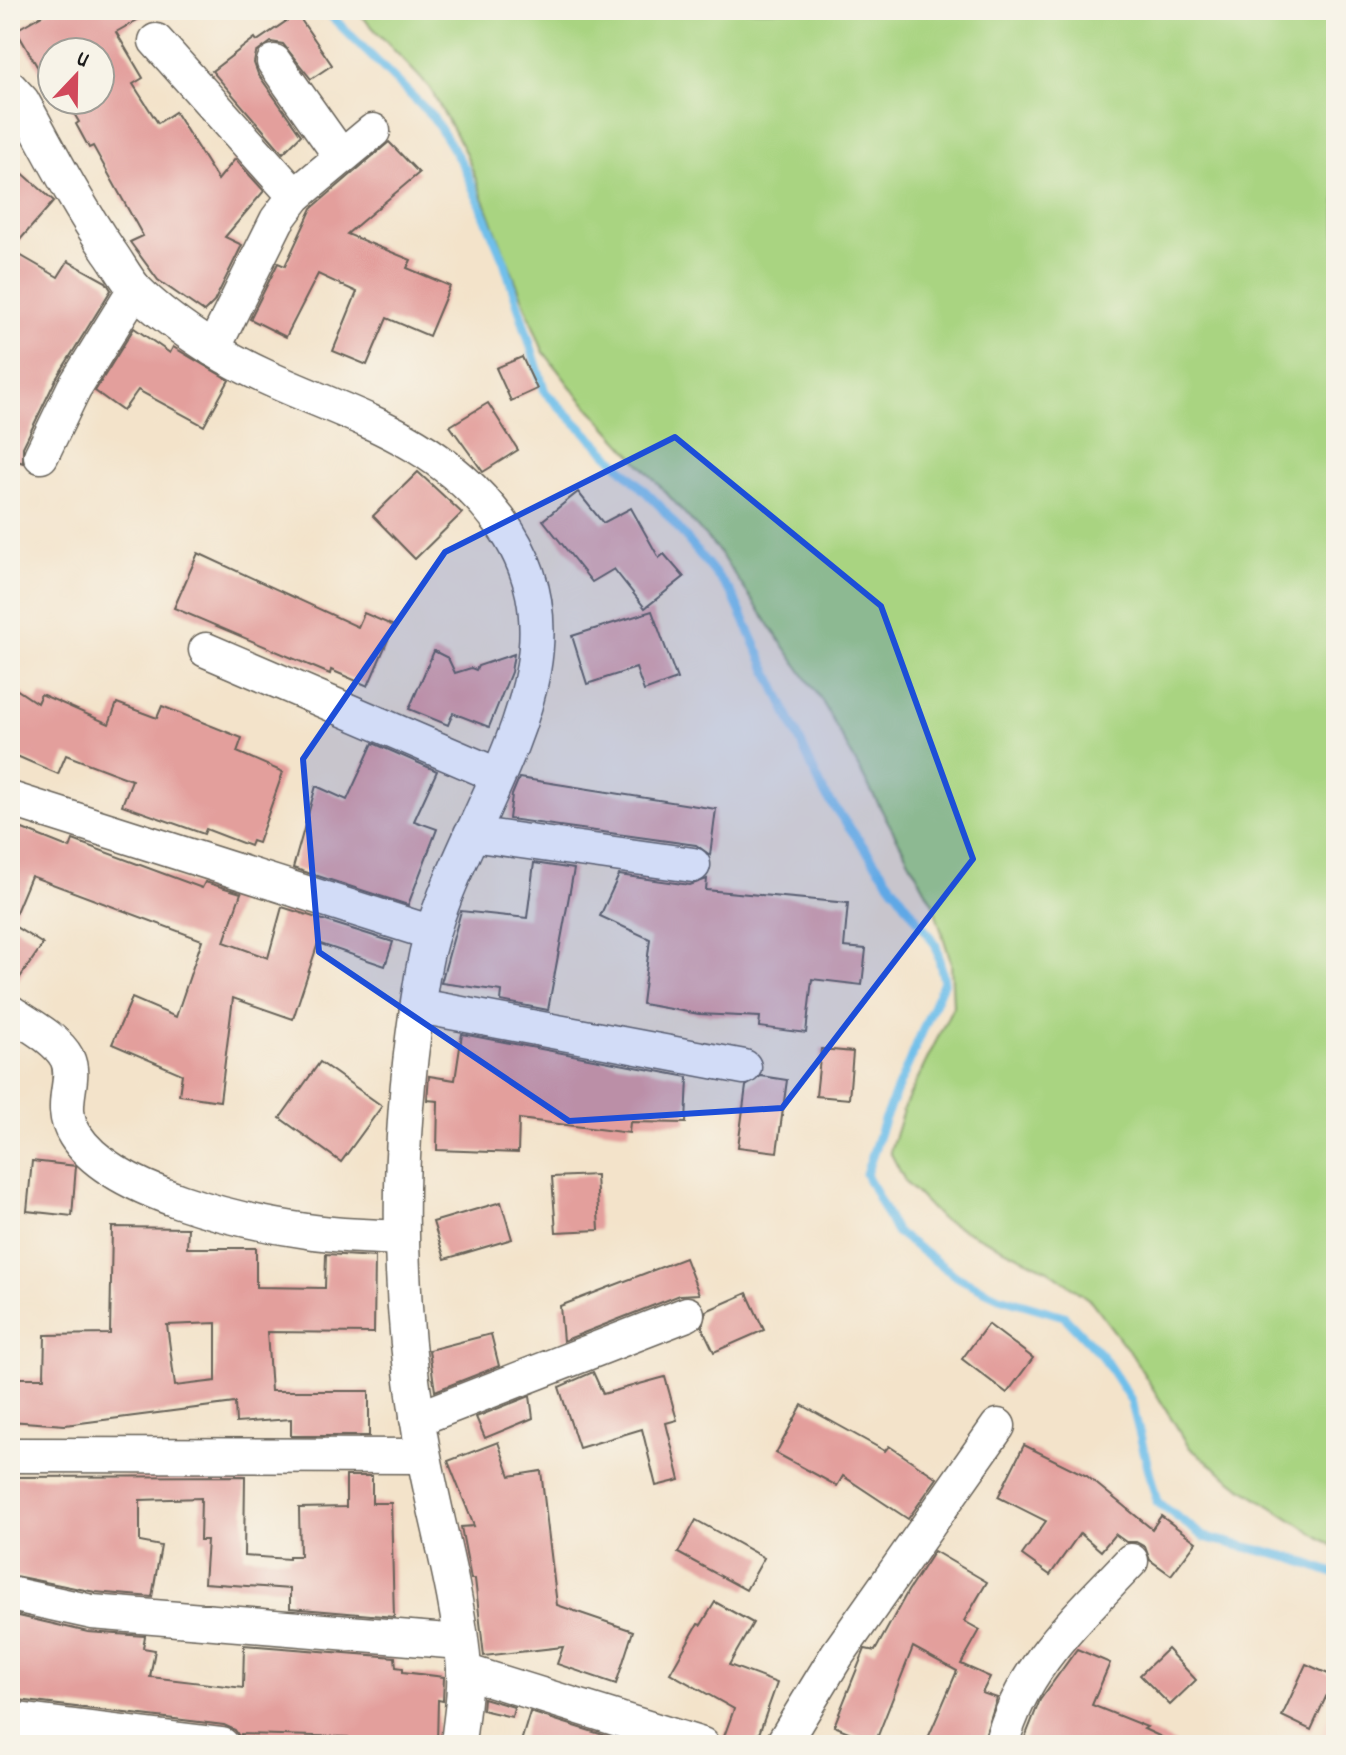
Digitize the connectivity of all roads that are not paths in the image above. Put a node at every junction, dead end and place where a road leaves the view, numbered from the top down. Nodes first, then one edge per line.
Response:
1 (156, 41) dead end
2 (274, 62) dead end
3 (10, 88) edge
4 (373, 131) dead end
5 (340, 155) junction
6 (295, 196) junction
7 (135, 289) junction
8 (213, 349) junction
9 (41, 456) dead end
10 (206, 650) dead end
11 (497, 775) junction
12 (10, 799) edge
13 (471, 834) junction
14 (693, 865) dead end
15 (432, 933) junction
16 (419, 1006) junction
17 (10, 1012) edge
18 (744, 1067) dead end
19 (399, 1238) junction
20 (687, 1314) dead end
21 (417, 1419) junction
22 (998, 1426) dead end
23 (10, 1455) edge
24 (423, 1456) junction
25 (1131, 1561) dead end
26 (10, 1594) edge
27 (462, 1656) junction
28 (10, 1719) edge
29 (222, 1745) edge
30 (458, 1745) edge
31 (702, 1745) edge
32 (782, 1745) edge
33 (1001, 1745) edge

1 - 6 street
2 - 5 street
3 - 7 street
4 - 5 street
5 - 6 street
6 - 8 street
7 - 8 street
7 - 9 street
8 - 11 street
10 - 11 street
11 - 13 street
12 - 15 street
13 - 14 street
13 - 15 street
15 - 16 street
16 - 18 street
16 - 19 street
17 - 19 street
19 - 21 street
20 - 21 street
21 - 24 street
22 - 32 street
23 - 24 street
24 - 27 street
25 - 33 street
26 - 27 street
27 - 30 street
27 - 31 street
28 - 29 street

